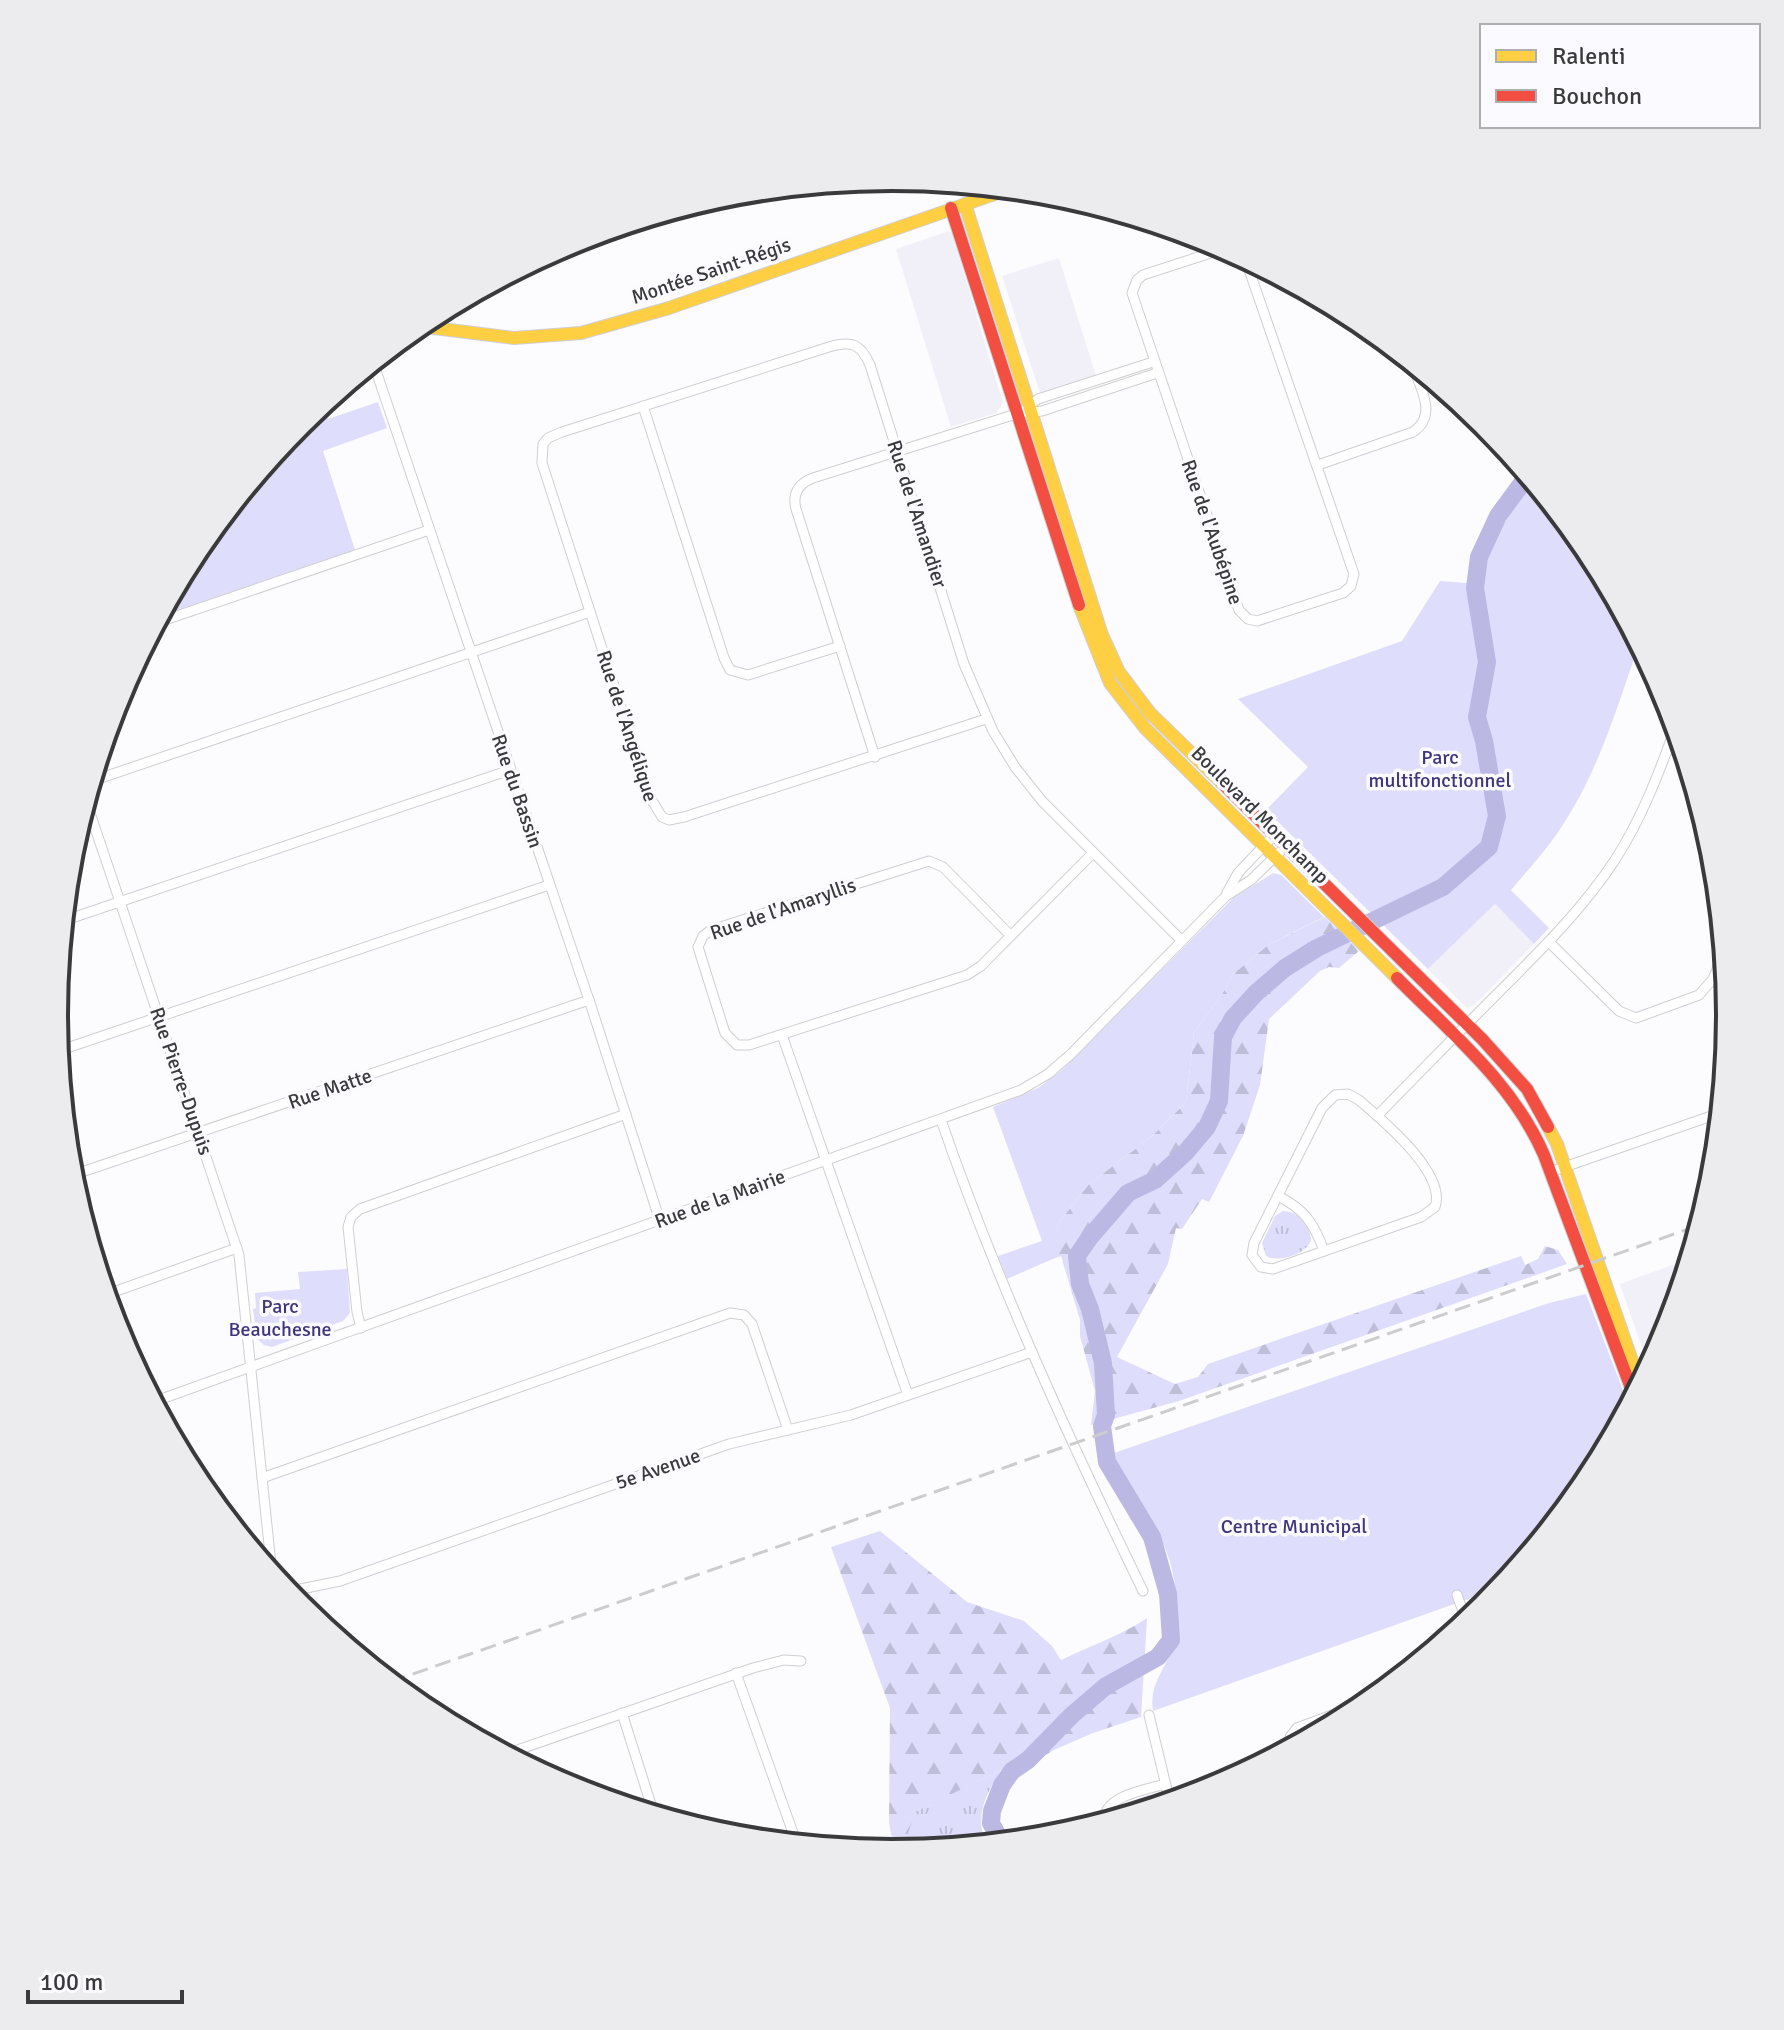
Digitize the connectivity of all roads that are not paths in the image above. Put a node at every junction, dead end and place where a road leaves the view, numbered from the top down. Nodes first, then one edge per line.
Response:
1 (986, 197) edge
2 (965, 204) junction
3 (951, 208) junction
4 (1207, 254) edge
5 (1250, 274) edge
6 (437, 328) edge
7 (1153, 362) junction
8 (376, 372) edge
9 (1157, 373) junction
10 (1417, 380) edge
11 (643, 406) junction
12 (1030, 409) junction
13 (1016, 414) junction
14 (543, 444) joint
15 (897, 451) junction
16 (1318, 465) junction
17 (429, 530) junction
18 (590, 612) junction
19 (170, 618) edge
20 (840, 646) junction
21 (471, 652) junction
22 (986, 719) junction
23 (1670, 744) edge
24 (1668, 748) junction
25 (1672, 749) edge
26 (875, 757) junction
27 (510, 770) junction
28 (104, 777) edge
29 (92, 819) edge
30 (1274, 835) junction
31 (1263, 846) junction
32 (1286, 846) junction
33 (1093, 853) junction
34 (1275, 857) junction
35 (549, 885) junction
36 (1226, 896) junction
37 (120, 901) junction
38 (74, 917) edge
39 (1011, 936) junction
40 (1182, 941) junction
41 (1549, 942) junction
42 (1715, 975) edge
43 (589, 1000) junction
44 (159, 1017) junction
45 (1467, 1024) junction
46 (782, 1035) junction
47 (1455, 1036) junction
48 (69, 1047) edge
49 (626, 1114) junction
50 (1377, 1116) junction
51 (1710, 1117) edge
52 (941, 1120) junction
53 (198, 1133) junction
54 (826, 1161) junction
55 (1565, 1167) junction
56 (83, 1172) edge
57 (1550, 1172) junction
58 (1278, 1196) junction
59 (660, 1221) junction
60 (237, 1248) junction
61 (1324, 1251) junction
62 (116, 1291) edge
63 (361, 1328) junction
64 (1032, 1352) junction
65 (251, 1367) junction
66 (1635, 1370) edge
67 (1629, 1383) edge
68 (908, 1395) junction
69 (163, 1398) edge
70 (788, 1430) junction
71 (262, 1478) junction
72 (270, 1556) edge
73 (301, 1589) edge
74 (1143, 1591) dead end
75 (1457, 1595) dead end
76 (1462, 1610) edge
77 (801, 1661) dead end
78 (736, 1673) junction
79 (622, 1713) junction
80 (1149, 1715) dead end
81 (1318, 1720) edge
82 (1291, 1736) edge
83 (519, 1749) edge
84 (1165, 1784) junction
85 (1167, 1791) edge
86 (650, 1802) edge
87 (1106, 1811) edge
88 (793, 1833) edge

1 - 2 street, Montée Saint-Régis
2 - 3 street, Montée Saint-Régis
2 - 12 street, Boulevard Monchamp
3 - 6 street, Montée Saint-Régis
3 - 13 street, Boulevard Monchamp
4 - 7 street, Rue de l'Aubépine
5 - 16 street, Rue de l'Aubépine
7 - 9 street, Rue de l'Aubépine
7 - 12 street
8 - 17 street, Rue du Bassin
9 - 12 street
9 - 16 street, Rue de l'Aubépine
10 - 16 street
11 - 14 street, Rue de l'Amandier
11 - 15 street, Rue de l'Amandier
11 - 20 street
12 - 13 street
12 - 30 street, Boulevard Monchamp
13 - 15 street
13 - 31 street, Boulevard Monchamp
14 - 18 street, Rue de l'Angélique
15 - 20 street
15 - 22 street, Rue de l'Amandier
17 - 19 street
17 - 21 street, Rue du Bassin
18 - 21 street
18 - 26 street, Rue de l'Angélique
20 - 26 street
21 - 27 street, Rue du Bassin
21 - 28 street
22 - 26 street, Rue de l'Angélique
22 - 33 street, Rue de l'Amandier
23 - 24 street
24 - 25 street
24 - 41 street
27 - 35 street, Rue du Bassin
27 - 37 street
29 - 37 street, Rue Pierre-Dupuis
30 - 31 street, Rue de la Mairie
30 - 32 street, Boulevard Monchamp
31 - 34 street, Boulevard Monchamp
31 - 36 street, Rue de la Mairie
32 - 34 street, Rue de la Mairie
32 - 45 street, Boulevard Monchamp
33 - 39 street, Rue de l'Amaryllis
33 - 40 street, Rue de l'Amandier
34 - 36 street, Rue de la Mairie
34 - 47 street, Boulevard Monchamp
35 - 43 street, Rue du Bassin
35 - 44 street
36 - 40 street, Rue de la Mairie
37 - 38 street
37 - 44 street, Rue Pierre-Dupuis
39 - 46 street, Rue de l'Amaryllis
39 - 46 street, Rue de l'Amaryllis
40 - 52 street, Rue de la Mairie
41 - 42 street
41 - 45 street
43 - 49 street, Rue du Bassin
43 - 53 street, Rue Matte
44 - 48 street
44 - 53 street, Rue Pierre-Dupuis
45 - 47 street
45 - 55 street, Boulevard Monchamp
46 - 54 street
47 - 50 street
47 - 57 street, Boulevard Monchamp
49 - 59 street, Rue du Bassin
49 - 63 street
50 - 58 street
50 - 61 street
51 - 55 street
52 - 54 street, Rue de la Mairie
52 - 64 street
53 - 56 street, Rue Matte
53 - 60 street, Rue Pierre-Dupuis
54 - 59 street, Rue de la Mairie
54 - 68 street
55 - 57 street
55 - 66 street, Boulevard Monchamp
57 - 67 street, Boulevard Monchamp
58 - 61 street
58 - 61 street
59 - 63 street, Rue de la Mairie
60 - 62 street
60 - 65 street, Rue Pierre-Dupuis
63 - 65 street, Rue de la Mairie
64 - 68 street, 5e Avenue
64 - 74 street
65 - 69 street, Rue de la Mairie
65 - 71 street, Rue Pierre-Dupuis
68 - 70 street, 5e Avenue
70 - 71 street
70 - 73 street, 5e Avenue
71 - 72 street, Rue Pierre-Dupuis
75 - 76 street
77 - 78 street
78 - 79 street
78 - 88 street
79 - 83 street
79 - 86 street
80 - 84 street
81 - 82 street
84 - 85 street
84 - 87 street

